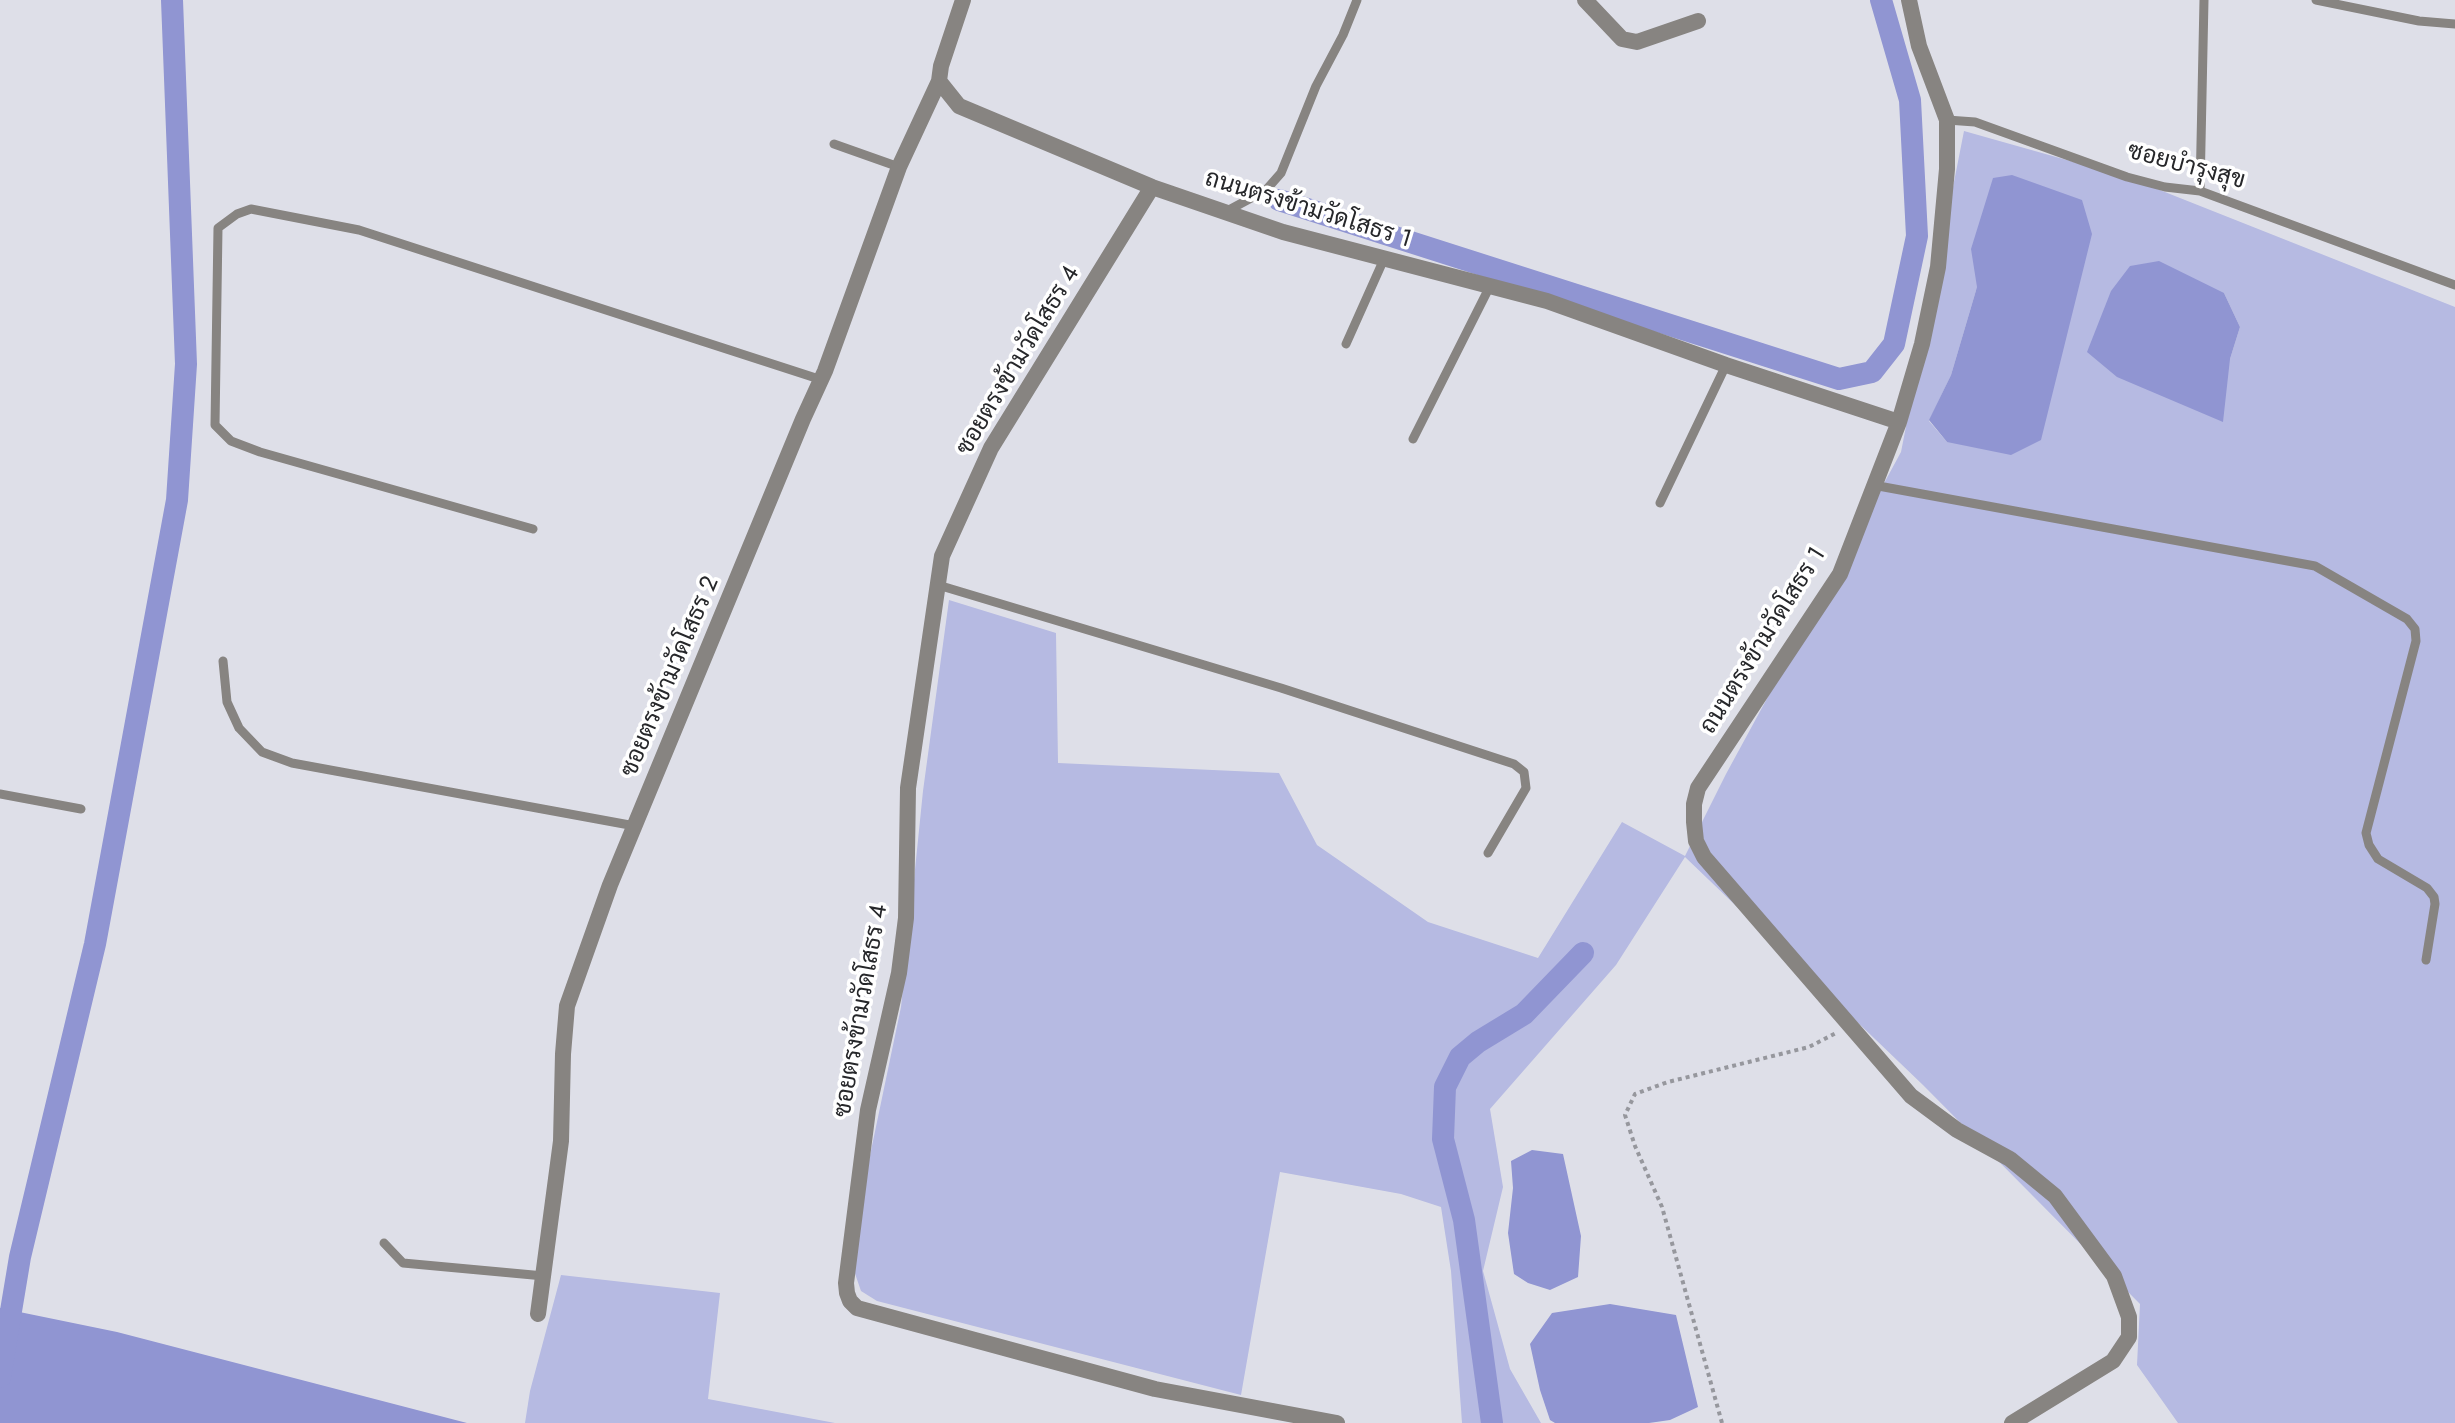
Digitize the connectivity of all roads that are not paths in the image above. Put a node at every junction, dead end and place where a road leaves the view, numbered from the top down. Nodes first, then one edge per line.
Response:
1 (963, 0) edge
2 (1357, 0) edge
3 (1585, 0) edge
4 (1909, 0) edge
5 (2204, 0) edge
6 (2316, 0) edge
7 (1698, 21) dead end
8 (2455, 24) edge
9 (939, 81) junction
10 (1947, 120) junction
11 (834, 144) dead end
12 (899, 167) junction
13 (1152, 187) junction
14 (2200, 191) junction
15 (1225, 212) junction
16 (1384, 259) junction
17 (2455, 285) edge
18 (1490, 286) junction
19 (1346, 344) dead end
20 (1726, 365) junction
21 (822, 380) junction
22 (1899, 422) junction
23 (1413, 439) dead end
24 (1873, 485) junction
25 (1660, 503) dead end
26 (533, 529) dead end
27 (938, 585) junction
28 (223, 661) dead end
29 (0, 794) edge
30 (81, 809) dead end
31 (635, 826) junction
32 (1488, 853) dead end
33 (2426, 960) dead end
34 (384, 1243) dead end
35 (544, 1276) junction
36 (538, 1314) dead end
37 (1337, 1423) edge
38 (2012, 1423) edge

1 - 9 street
2 - 15 lane
3 - 7 street
4 - 10 street
5 - 14 lane
6 - 8 lane
9 - 12 street, ซอยตรงข้ามวัดโสธร 2
9 - 13 street, ถนนตรงข้ามวัดโสธร 1
10 - 14 lane, ซอยบำรุงสุข
10 - 22 street
11 - 12 lane
12 - 21 street, ซอยตรงข้ามวัดโสธร 2
13 - 15 street, ถนนตรงข้ามวัดโสธร 1
13 - 27 street, ซอยตรงข้ามวัดโสธร 4
14 - 17 lane, ซอยบำรุงสุข
15 - 16 street, ถนนตรงข้ามวัดโสธร 1
16 - 18 street, ถนนตรงข้ามวัดโสธร 1
16 - 19 lane
18 - 20 street, ถนนตรงข้ามวัดโสธร 1
18 - 23 lane
20 - 22 street, ถนนตรงข้ามวัดโสธร 1
20 - 25 lane
21 - 26 lane
21 - 31 street, ซอยตรงข้ามวัดโสธร 2
22 - 24 street, ถนนตรงข้ามวัดโสธร 1
24 - 33 lane
24 - 38 street, ถนนตรงข้ามวัดโสธร 1
27 - 32 lane
27 - 37 street, ซอยตรงข้ามวัดโสธร 4
28 - 31 lane
29 - 30 lane
31 - 35 street, ซอยตรงข้ามวัดโสธร 2
34 - 35 lane
35 - 36 street, ซอยตรงข้ามวัดโสธร 2

